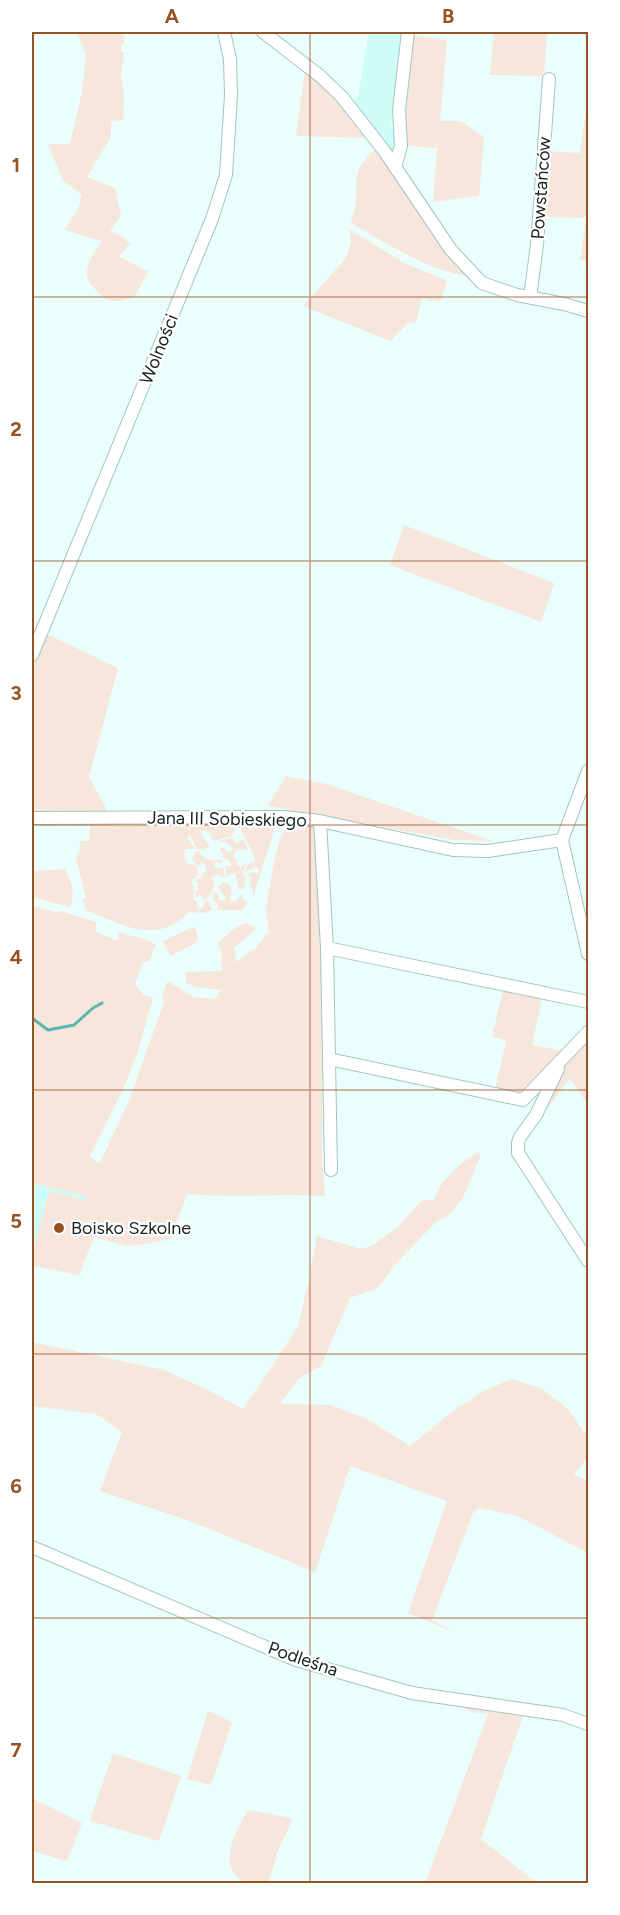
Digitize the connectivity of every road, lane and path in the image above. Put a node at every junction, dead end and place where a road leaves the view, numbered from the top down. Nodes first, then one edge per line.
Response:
1 (224, 32) edge
2 (262, 32) edge
3 (408, 32) edge
4 (549, 79) dead end
5 (401, 146) junction
6 (385, 152) junction
7 (395, 167) junction
8 (531, 297) junction
9 (588, 311) edge
10 (32, 655) edge
11 (588, 771) edge
12 (32, 818) edge
13 (320, 821) junction
14 (562, 840) junction
15 (327, 948) junction
16 (588, 954) edge
17 (588, 1002) edge
18 (588, 1032) edge
19 (329, 1059) junction
20 (563, 1060) junction
21 (523, 1100) junction
22 (536, 1115) junction
23 (331, 1170) dead end
24 (588, 1262) edge
25 (32, 1547) edge
26 (588, 1724) edge

1 - 10 street, Wolności
2 - 6 street
3 - 5 street
4 - 8 street, Powstańców
5 - 6 street
5 - 7 street
6 - 7 street
7 - 8 street
8 - 9 street
11 - 14 street
12 - 13 street, Jana III Sobieskiego
13 - 14 street, Jana III Sobieskiego
13 - 15 street
14 - 16 street
15 - 17 street
15 - 19 street
18 - 20 street
19 - 21 street
19 - 23 street
20 - 21 street
20 - 22 street
21 - 22 street
22 - 24 street
25 - 26 street, Podleśna

